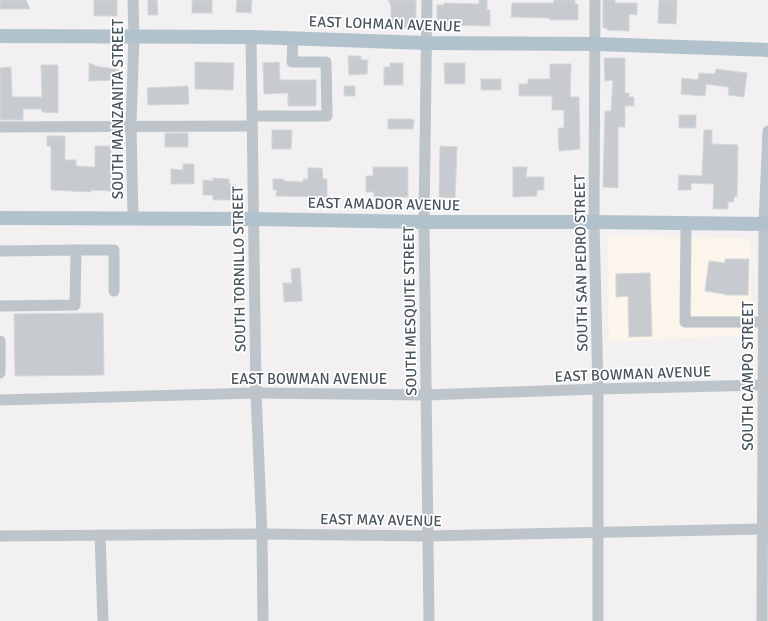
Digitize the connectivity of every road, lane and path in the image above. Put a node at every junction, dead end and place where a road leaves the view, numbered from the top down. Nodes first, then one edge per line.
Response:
1 (133, 0) edge
2 (427, 0) edge
3 (595, 0) edge
4 (0, 36) edge
5 (134, 36) junction
6 (251, 37) junction
7 (293, 38) junction
8 (426, 42) junction
9 (595, 44) junction
10 (768, 50) edge
11 (252, 121) junction
12 (131, 126) junction
13 (0, 127) edge
14 (768, 131) edge
15 (0, 218) edge
16 (133, 218) junction
17 (254, 219) junction
18 (424, 222) junction
19 (594, 222) junction
20 (686, 223) junction
21 (766, 224) edge
22 (76, 250) junction
23 (0, 251) edge
24 (114, 290) dead end
25 (0, 306) edge
26 (763, 322) junction
27 (0, 341) edge
28 (0, 373) edge
29 (763, 385) junction
30 (598, 389) junction
31 (256, 393) junction
32 (426, 395) junction
33 (0, 400) edge
34 (762, 529) junction
35 (599, 533) junction
36 (262, 534) junction
37 (100, 535) junction
38 (0, 536) edge
39 (428, 536) junction
40 (103, 621) edge
41 (263, 621) edge
42 (430, 621) edge
43 (598, 621) edge
44 (762, 621) edge

1 - 5 street, SOUTH MANZANITA STREET
2 - 8 street, SOUTH MESQUITE STREET
3 - 9 street, SOUTH SAN PEDRO STREET
4 - 5 main road, EAST LOHMAN AVENUE
5 - 6 main road, EAST LOHMAN AVENUE
5 - 12 street, SOUTH MANZANITA STREET
6 - 7 main road, EAST LOHMAN AVENUE
6 - 11 street, SOUTH TORNILLO STREET
7 - 8 main road, EAST LOHMAN AVENUE
7 - 11 street
8 - 9 main road, EAST LOHMAN AVENUE
8 - 18 street, SOUTH MESQUITE STREET
9 - 10 main road, EAST LOHMAN AVENUE
9 - 19 street, SOUTH SAN PEDRO STREET
11 - 12 street
11 - 17 street, SOUTH TORNILLO STREET
12 - 13 street
12 - 16 street, SOUTH MANZANITA STREET
14 - 21 street, SOUTH CAMPO STREET
15 - 16 main road, EAST AMADOR AVENUE
16 - 17 main road, EAST AMADOR AVENUE
17 - 18 main road, EAST AMADOR AVENUE
17 - 31 street, SOUTH TORNILLO STREET
18 - 19 main road, EAST AMADOR AVENUE
18 - 32 street, SOUTH MESQUITE STREET
19 - 20 main road, EAST AMADOR AVENUE
19 - 30 street, SOUTH SAN PEDRO STREET
20 - 21 main road, EAST AMADOR AVENUE
20 - 26 street
21 - 26 street, SOUTH CAMPO STREET
22 - 23 street
22 - 24 street
22 - 25 street
26 - 29 street, SOUTH CAMPO STREET
27 - 28 street
29 - 30 street, EAST BOWMAN AVENUE
29 - 34 street, SOUTH CAMPO STREET
30 - 32 street, EAST BOWMAN AVENUE
30 - 35 street, SOUTH SAN PEDRO STREET
31 - 32 street, EAST BOWMAN AVENUE
31 - 33 street, EAST BOWMAN AVENUE
31 - 36 street, SOUTH TORNILLO STREET
32 - 39 street, SOUTH MESQUITE STREET
34 - 35 street, EAST MAY AVENUE
34 - 44 street, SOUTH CAMPO STREET
35 - 39 street, EAST MAY AVENUE
35 - 43 street, SOUTH SAN PEDRO STREET
36 - 37 street, EAST MAY AVENUE
36 - 39 street, EAST MAY AVENUE
36 - 41 street, SOUTH TORNILLO STREET
37 - 38 street, EAST MAY AVENUE
37 - 40 street
39 - 42 street, SOUTH MESQUITE STREET

